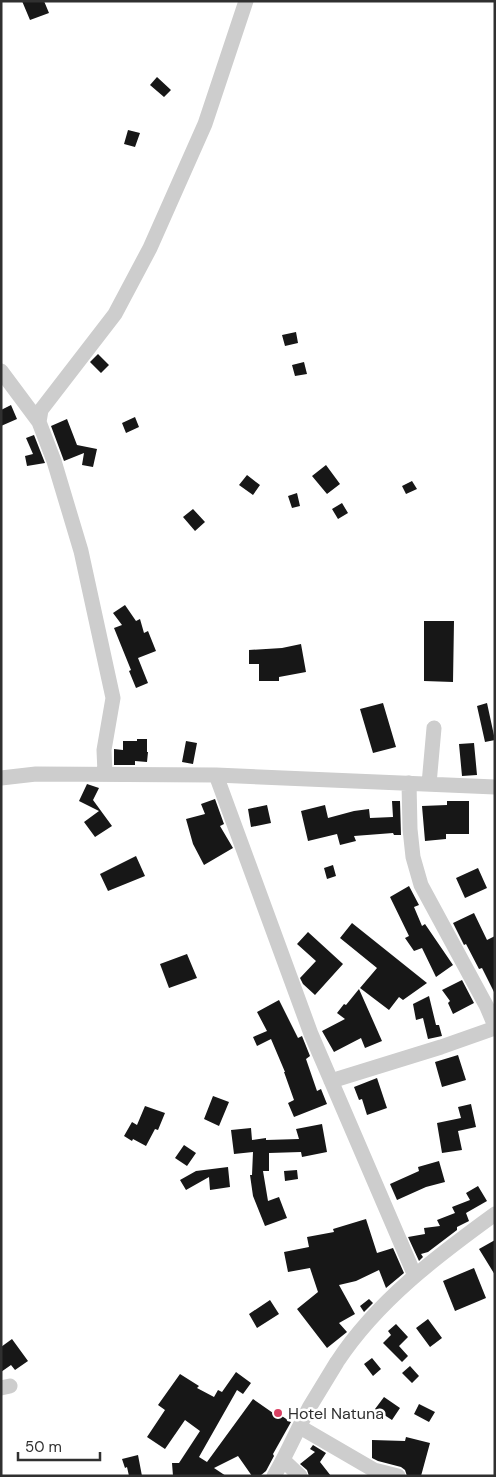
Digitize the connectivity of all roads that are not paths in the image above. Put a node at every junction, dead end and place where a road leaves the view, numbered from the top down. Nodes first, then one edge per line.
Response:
1 (246, 1) edge
2 (1, 371) edge
3 (39, 422) junction
4 (434, 728) dead end
5 (105, 773) junction
6 (216, 775) junction
7 (1, 778) edge
8 (409, 782) junction
9 (429, 784) junction
10 (495, 787) edge
11 (495, 1027) edge
12 (331, 1081) junction
13 (495, 1214) edge
14 (415, 1276) junction
15 (300, 1427) junction
16 (283, 1460) junction
17 (274, 1476) edge
18 (300, 1476) edge
19 (398, 1476) edge

1 - 3 street
2 - 3 street
3 - 5 street
4 - 9 street
5 - 6 street
5 - 7 street
6 - 8 street
6 - 12 street
8 - 9 street
8 - 11 street
9 - 10 street
11 - 12 street
12 - 14 street
13 - 14 street
14 - 15 street
15 - 16 street
15 - 19 street
16 - 17 street
16 - 18 street

